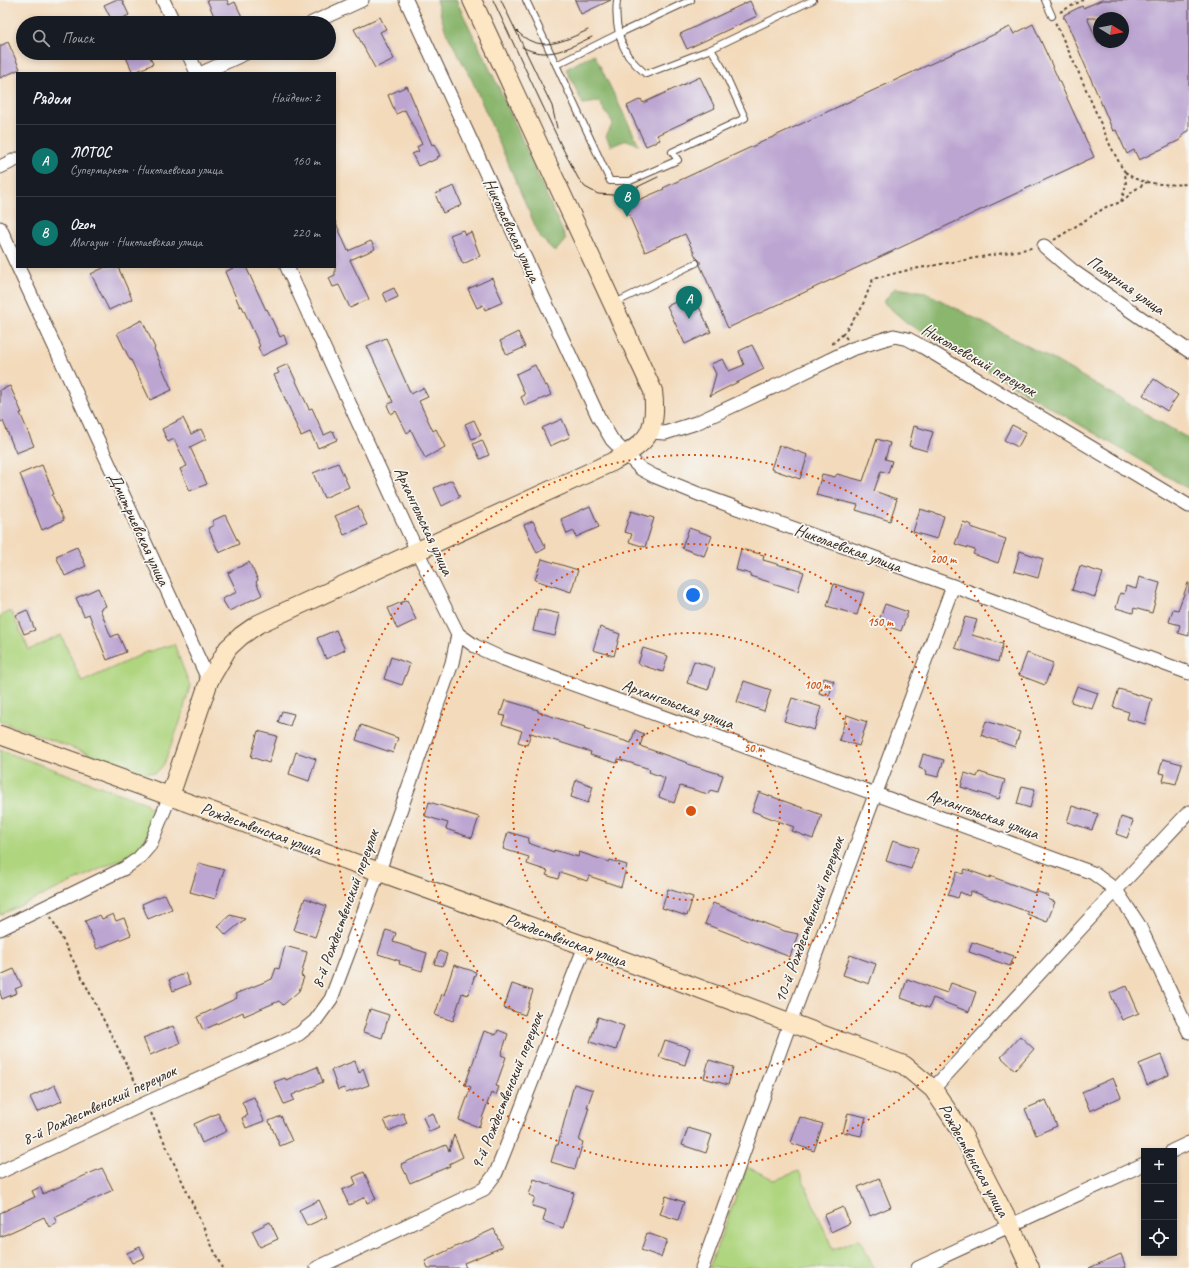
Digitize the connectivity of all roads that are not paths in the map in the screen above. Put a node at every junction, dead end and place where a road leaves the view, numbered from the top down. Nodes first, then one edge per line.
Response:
1 (163, 0) edge
2 (362, 0) edge
3 (406, 0) edge
4 (472, 0) edge
5 (526, 0) edge
6 (617, 0) edge
7 (691, 0) edge
8 (813, 0) edge
9 (1045, 0) edge
10 (171, 16) edge
11 (327, 16) edge
12 (1052, 16) road end
13 (618, 34) junction
14 (711, 49) junction
15 (191, 60) edge
16 (231, 60) edge
17 (556, 65) junction
18 (197, 72) edge
19 (204, 72) edge
20 (16, 159) edge
21 (0, 167) edge
22 (0, 228) edge
23 (1044, 246) road end
24 (16, 262) edge
25 (696, 262) dead end
26 (19, 268) edge
27 (287, 268) edge
28 (612, 304) junction
29 (1189, 351) edge
30 (650, 432) junction
31 (626, 454) junction
32 (1189, 506) edge
33 (417, 551) junction
34 (953, 586) junction
35 (458, 634) junction
36 (1189, 673) edge
37 (209, 681) junction
38 (0, 735) edge
39 (875, 795) junction
40 (170, 796) junction
41 (1189, 812) edge
42 (379, 871) junction
43 (1116, 890) junction
44 (0, 929) edge
45 (585, 946) junction
46 (790, 1023) junction
47 (1189, 1032) edge
48 (933, 1089) junction
49 (1189, 1143) edge
50 (1177, 1149) edge
51 (1141, 1165) edge
52 (0, 1172) edge
53 (1010, 1225) junction
54 (317, 1268) edge
55 (702, 1268) edge
56 (918, 1268) edge
57 (1030, 1268) edge

1 - 10 street
2 - 11 street
3 - 31 street, Николаевская улица
4 - 28 main road
5 - 17 lane
6 - 13 lane
7 - 13 lane
8 - 14 lane
9 - 12 lane
13 - 14 lane
13 - 17 lane
14 - 17 lane
15 - 18 street
16 - 19 street
20 - 21 street
22 - 24 street, Дмитриевская улица
23 - 29 street, Полярная улица
25 - 28 lane
26 - 37 street, Дмитриевская улица
27 - 33 street, Архангельская улица
28 - 30 main road
30 - 31 main road
30 - 32 street, Николаевский переулок
31 - 33 main road
31 - 34 street, Николаевская улица
33 - 35 street, Архангельская улица
33 - 37 main road
34 - 36 street, Николаевская улица
34 - 39 street, 10-й Рождественский переулок
35 - 39 street, Архангельская улица
35 - 42 street, 8-й Рождественский переулок
37 - 40 main road
38 - 40 main road, Рождественская улица
39 - 43 street, Архангельская улица
39 - 46 street, 10-й Рождественский переулок
40 - 42 main road, Рождественская улица
40 - 44 street
41 - 43 street
42 - 45 main road, Рождественская улица
42 - 52 street, 8-й Рождественский переулок
43 - 47 street, Архангельская улица
43 - 48 street
45 - 46 main road, Рождественская улица
45 - 54 street, 9-й Рождественский переулок
46 - 48 main road, Рождественская улица
46 - 55 street, 10-й Рождественский переулок
48 - 53 main road, Рождественская улица
49 - 50 street
51 - 53 street
53 - 56 street
53 - 57 main road, Рождественская улица

